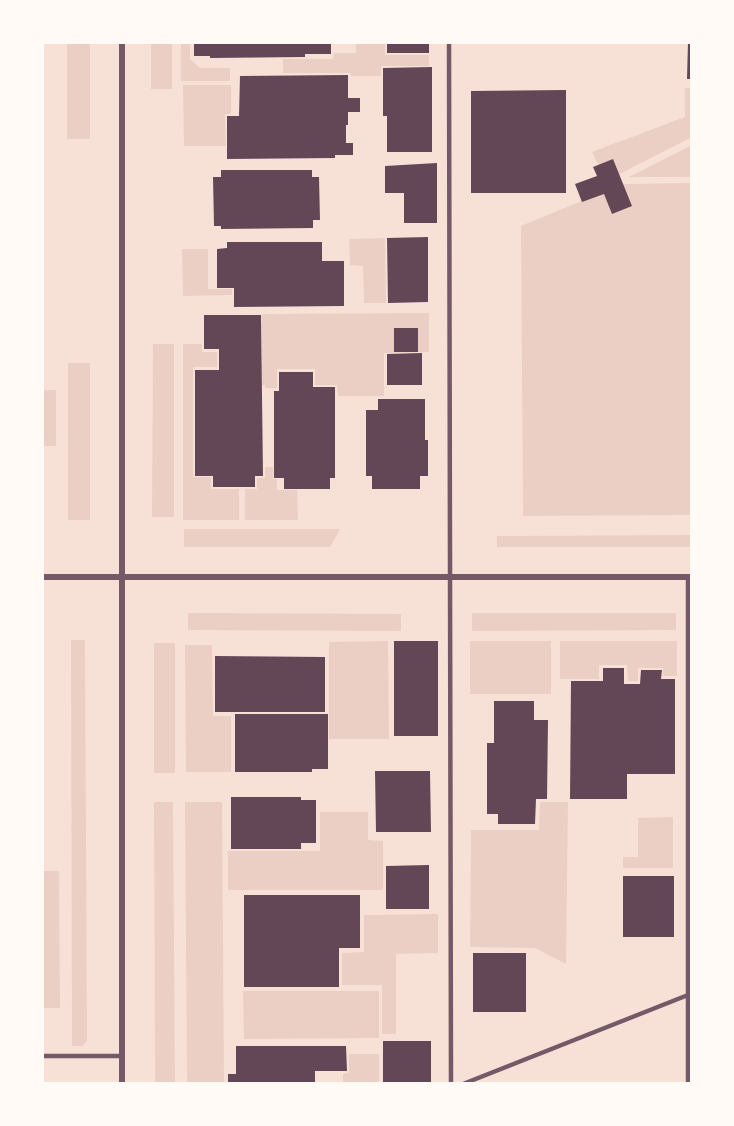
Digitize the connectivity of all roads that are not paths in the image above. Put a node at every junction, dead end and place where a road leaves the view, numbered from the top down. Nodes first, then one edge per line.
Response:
1 (122, 42) edge
2 (449, 42) edge
3 (42, 577) edge
4 (122, 577) junction
5 (450, 577) junction
6 (690, 577) edge
7 (688, 995) junction
8 (42, 1056) edge
9 (122, 1056) junction
10 (122, 1084) edge
11 (451, 1084) edge
12 (463, 1084) edge
13 (688, 1084) edge

1 - 4 street
2 - 5 lane
3 - 4 street
4 - 5 street
4 - 9 street
5 - 6 street
5 - 11 lane
6 - 7 lane
7 - 12 lane
7 - 13 lane
8 - 9 lane
9 - 10 street

